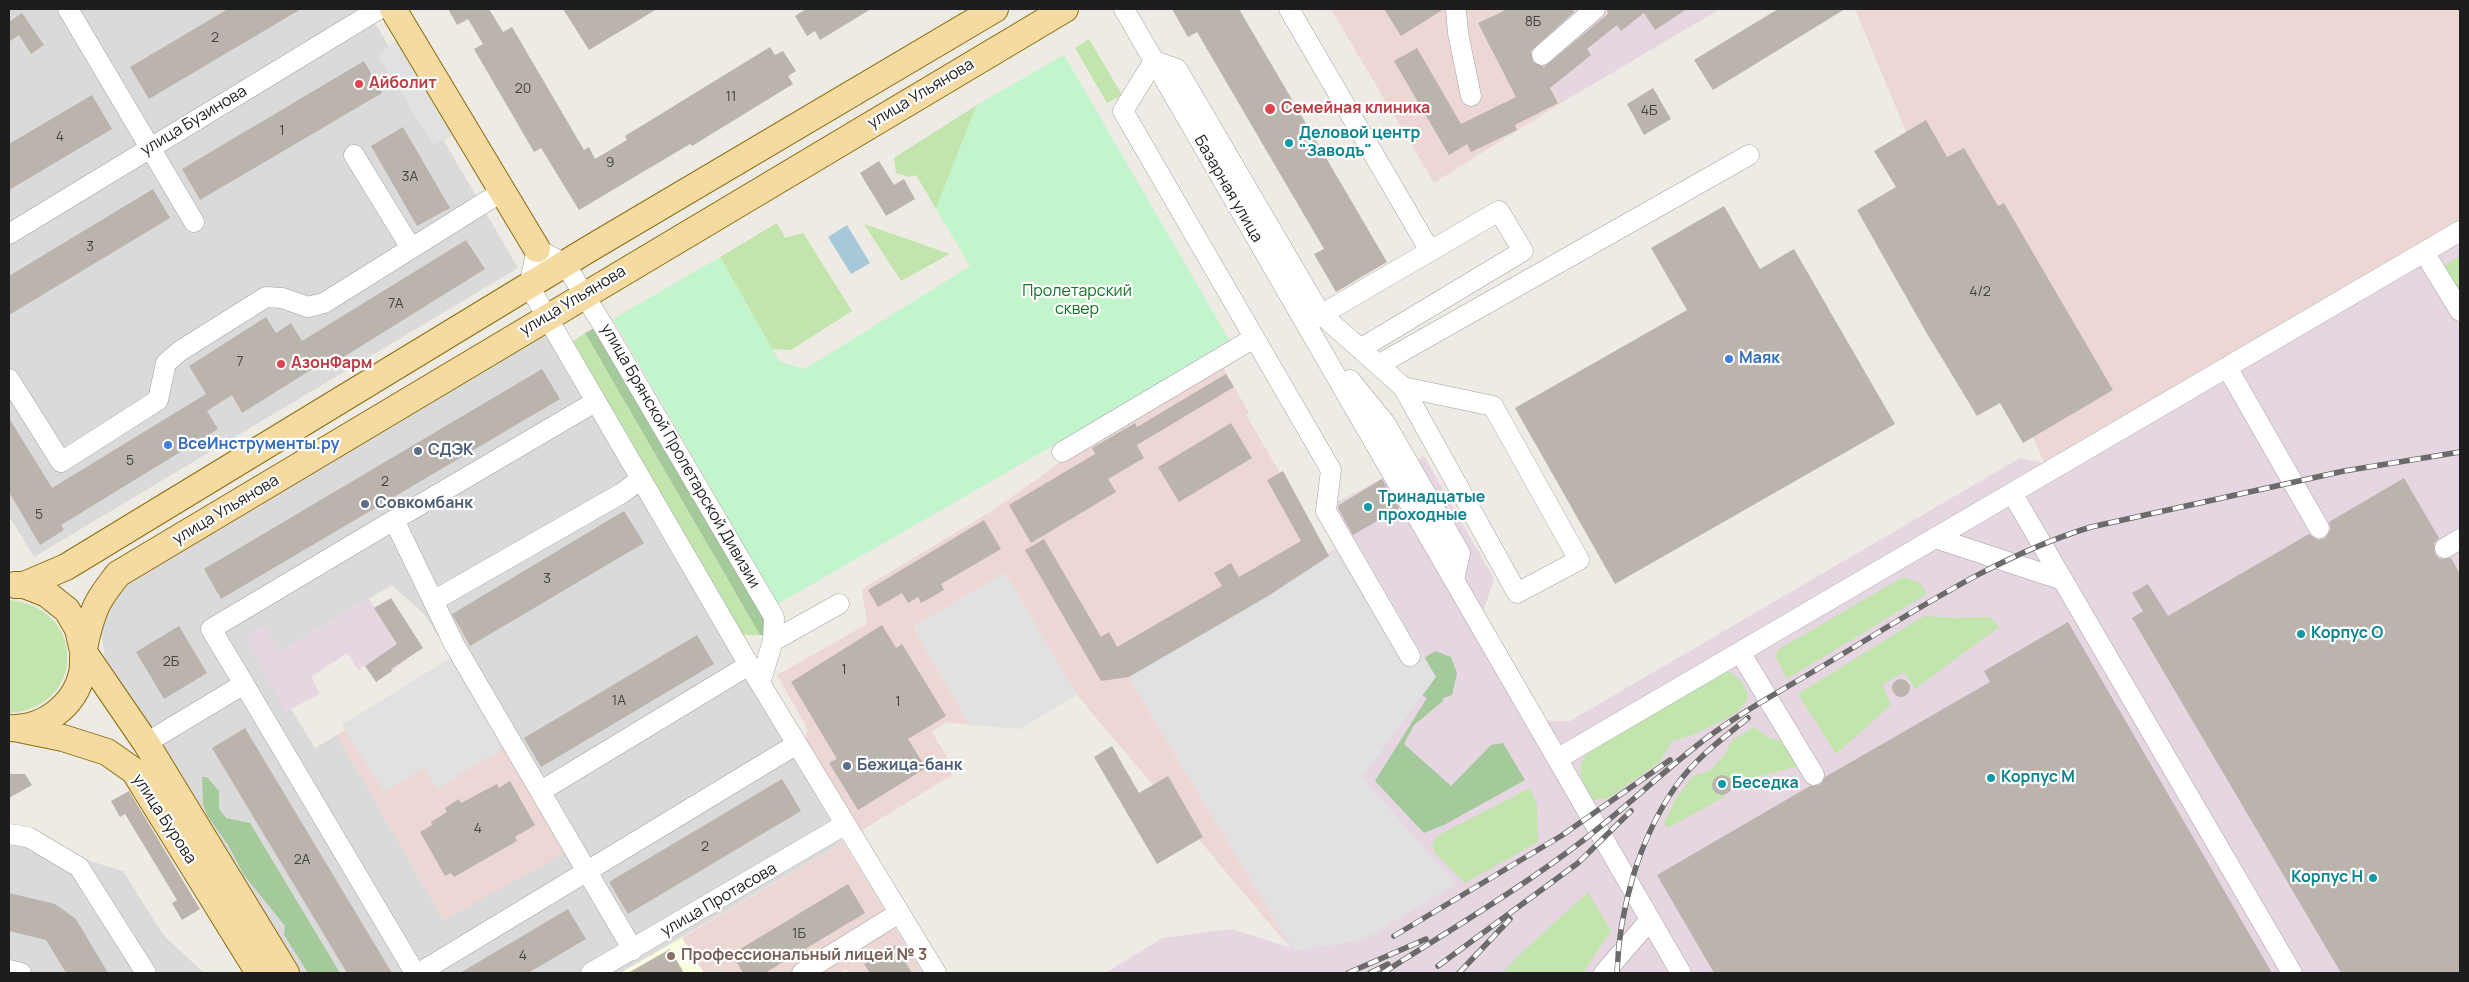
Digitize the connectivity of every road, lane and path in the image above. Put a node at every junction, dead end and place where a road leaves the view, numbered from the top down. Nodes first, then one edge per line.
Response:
1 (68, 9) edge
2 (379, 9) edge
3 (393, 9) edge
4 (995, 9) edge
5 (1064, 9) edge
6 (1124, 9) edge
7 (1289, 9) edge
8 (1456, 9) edge
9 (1595, 9) edge
10 (1542, 55) dead end
11 (1154, 61) junction
12 (1471, 96) dead end
13 (150, 148) junction
14 (354, 155) dead end
15 (1749, 156) dead end
16 (503, 191) junction
17 (194, 222) dead end
18 (2460, 231) edge
19 (9, 234) edge
20 (411, 248) junction
21 (537, 249) junction
22 (1430, 251) junction
23 (2424, 252) junction
24 (565, 264) junction
25 (529, 286) junction
26 (584, 295) junction
27 (2460, 311) edge
28 (547, 317) junction
29 (1314, 319) junction
30 (1254, 338) junction
31 (1360, 349) junction
32 (1378, 365) junction
33 (2227, 367) junction
34 (9, 379) edge
35 (1403, 388) junction
36 (595, 402) junction
37 (1062, 452) dead end
38 (641, 479) junction
39 (2012, 493) junction
40 (394, 520) junction
41 (2319, 528) dead end
42 (1935, 538) junction
43 (1454, 580) junction
44 (2063, 580) junction
45 (16, 585) edge
46 (433, 601) junction
47 (839, 604) dead end
48 (773, 641) junction
49 (84, 651) junction
50 (1740, 652) junction
51 (1410, 656) dead end
52 (749, 665) junction
53 (760, 683) junction
54 (244, 684) junction
55 (14, 728) edge
56 (146, 743) junction
57 (797, 744) junction
58 (1557, 759) junction
59 (1814, 776) dead end
60 (541, 791) junction
61 (844, 825) junction
62 (9, 834) edge
63 (587, 870) junction
64 (899, 913) junction
65 (1650, 920) junction
66 (633, 950) junction
67 (9, 970) edge
68 (21, 973) edge
69 (146, 973) edge
70 (259, 973) edge
71 (286, 973) edge
72 (417, 973) edge
73 (591, 973) edge
74 (802, 973) edge
75 (936, 973) edge
76 (1604, 973) edge
77 (1681, 973) edge
78 (2292, 973) edge

1 - 13 street
2 - 13 street, улица Бузинова
3 - 16 main road
4 - 24 main road
5 - 26 main road, улица Ульянова
6 - 11 street, Базарная улица
7 - 22 street
8 - 12 street
9 - 10 street
11 - 29 street, Базарная улица
11 - 30 street
13 - 17 street
13 - 19 street, улица Бузинова
14 - 20 street
15 - 32 street
16 - 20 street
16 - 21 main road
18 - 23 street
20 - 34 street
21 - 24 street
21 - 25 street
22 - 29 street
22 - 31 street
23 - 27 street
23 - 33 street
24 - 25 main road
24 - 26 street, улица Брянской Пролетарской Дивизии
25 - 28 street
25 - 45 main road
26 - 28 main road, улица Ульянова
26 - 48 street, улица Брянской Пролетарской Дивизии
28 - 36 street
28 - 49 main road, улица Ульянова
29 - 31 street
29 - 43 street, Базарная улица
29 - 43 street
30 - 37 street
30 - 51 street
31 - 32 street
32 - 35 street
33 - 39 street
33 - 41 street
35 - 35 street
36 - 38 street
36 - 40 street
38 - 46 street
38 - 52 street
39 - 42 street
39 - 44 street
40 - 46 street
40 - 54 street
42 - 44 street
42 - 50 street
43 - 58 street, Базарная улица
44 - 78 street
45 - 49 main road
46 - 60 street
47 - 48 street
48 - 53 street, улица Брянской Пролетарской Дивизии
49 - 55 main road, улица Ульянова
49 - 56 main road, улица Бурова
50 - 58 street
50 - 59 street
52 - 53 street
52 - 60 street
53 - 57 street
54 - 56 street
54 - 72 street
55 - 70 main road, улица Бурова
56 - 71 main road, улица Бурова
57 - 61 street
57 - 63 street
58 - 65 street, Базарная улица
60 - 63 street
61 - 64 street
61 - 66 street, улица Протасова
62 - 69 street
63 - 66 street
63 - 72 street
64 - 74 street
64 - 75 street
65 - 76 street
65 - 77 street, Базарная улица
66 - 73 street, улица Протасова
67 - 68 street

